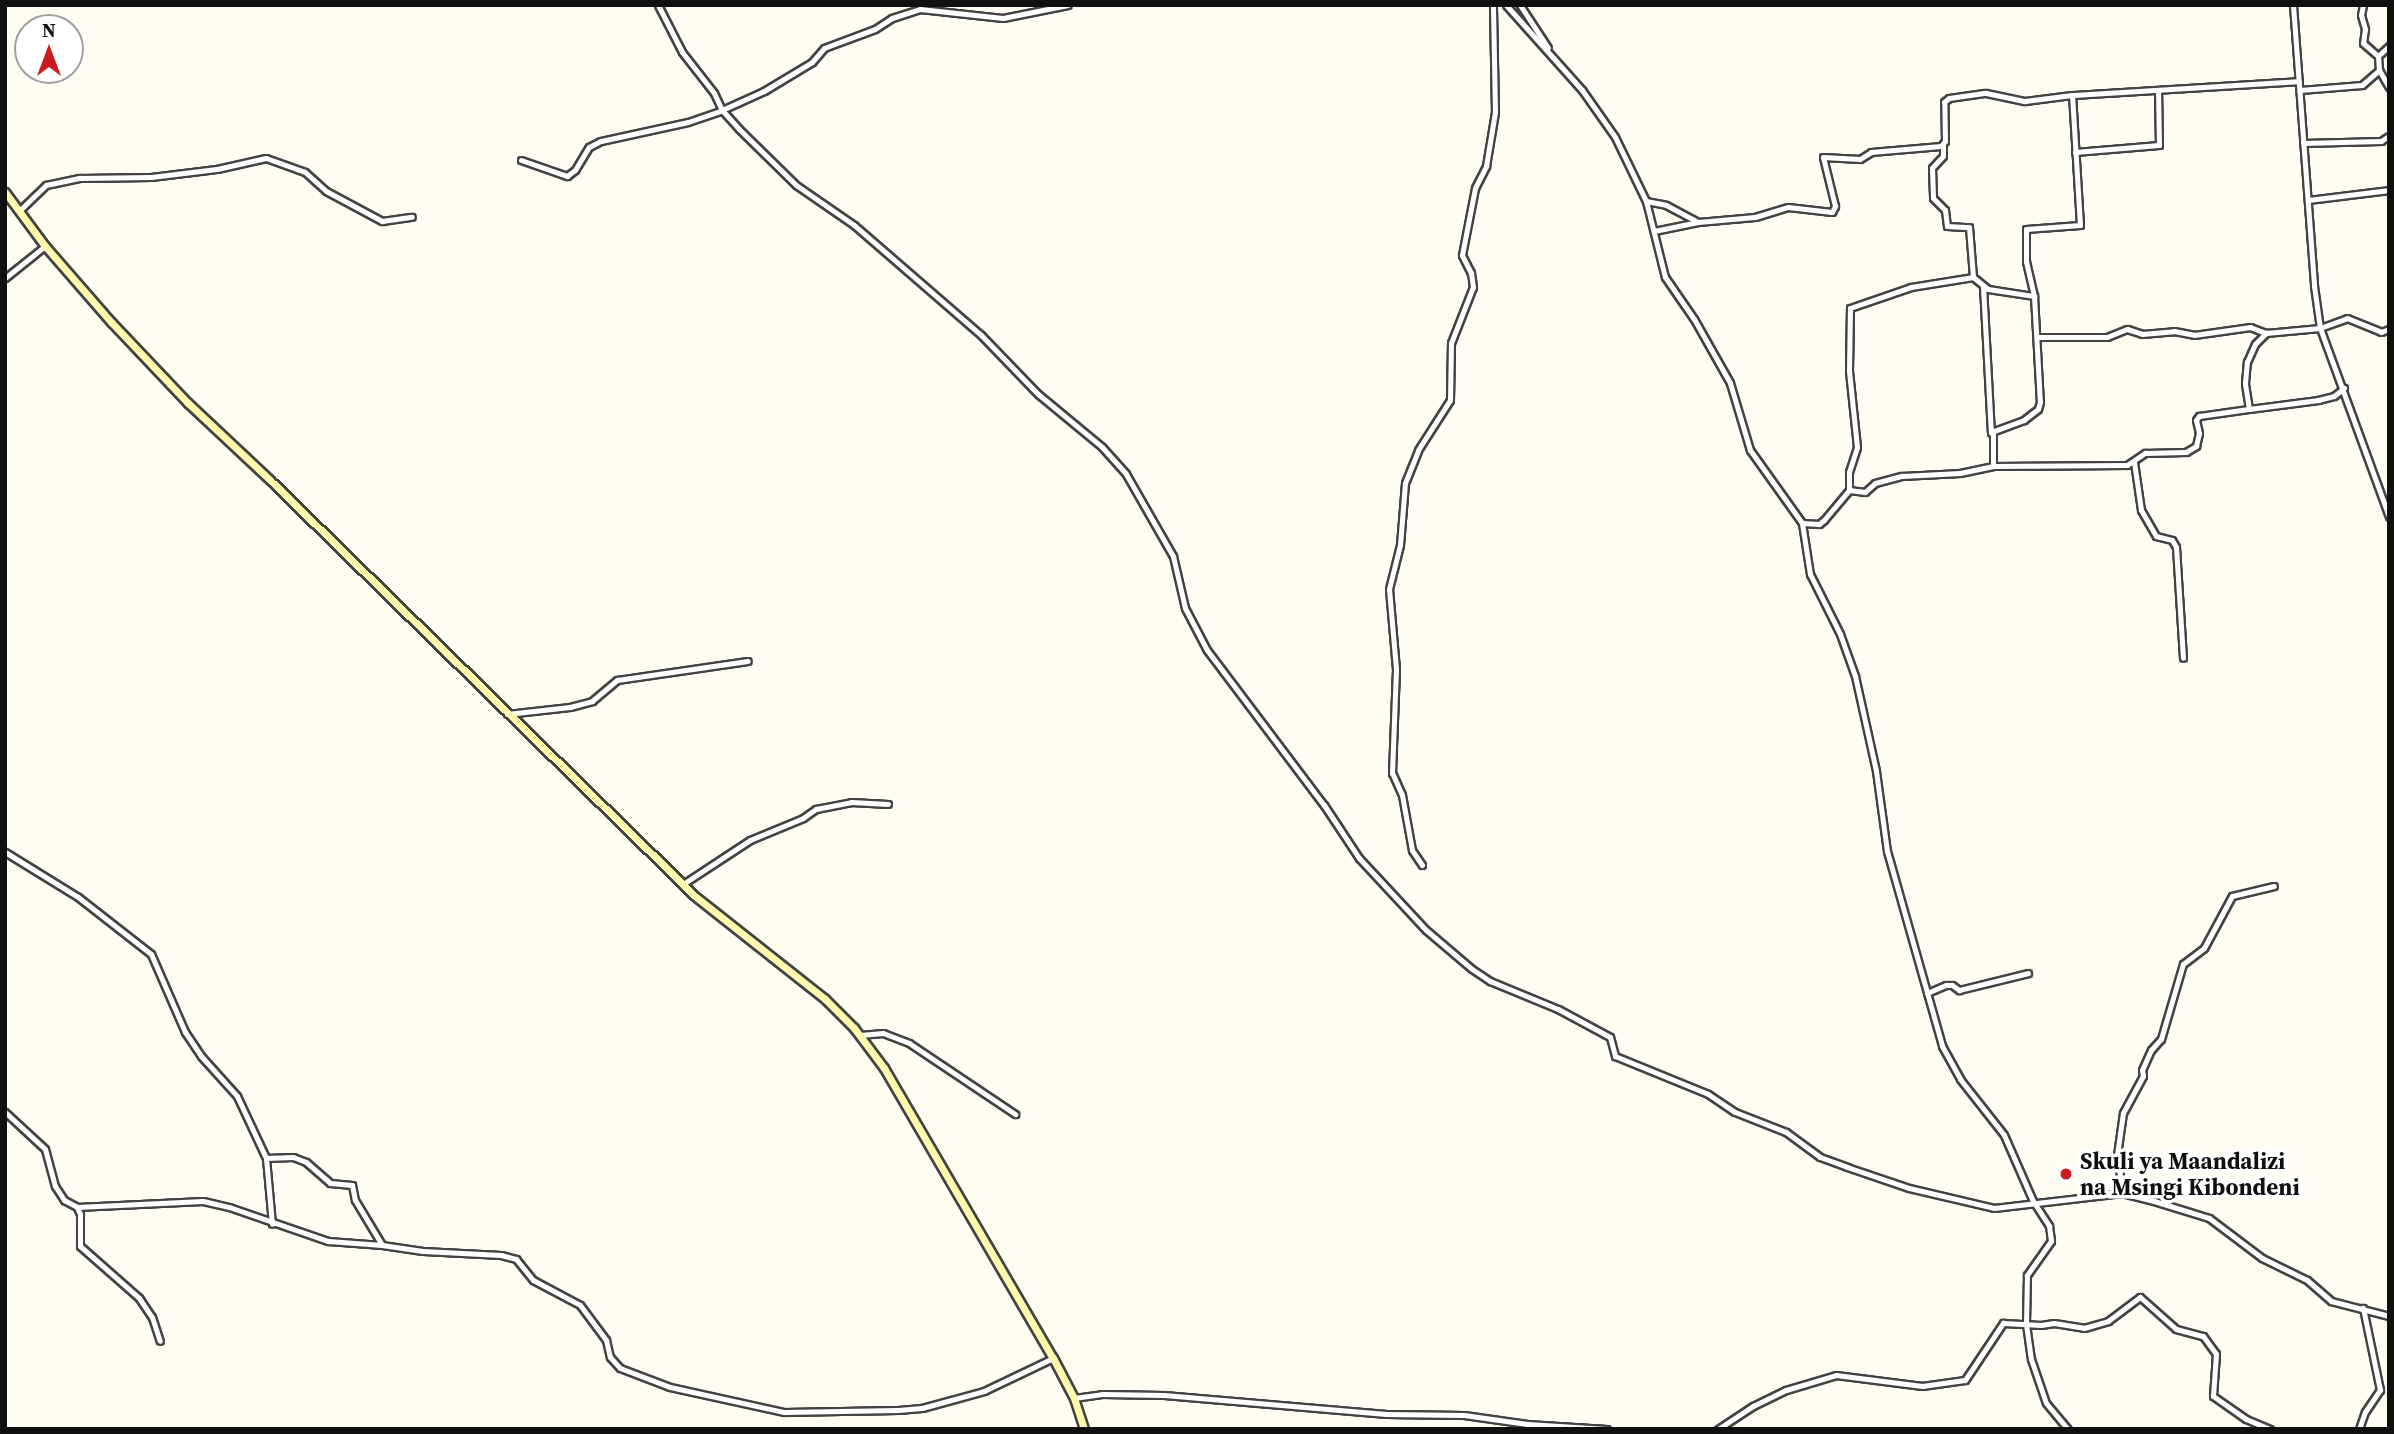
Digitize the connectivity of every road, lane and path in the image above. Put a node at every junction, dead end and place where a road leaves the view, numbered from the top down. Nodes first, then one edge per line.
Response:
1 (658, 5) edge
2 (1068, 5) edge
3 (1493, 5) edge
4 (1506, 5) edge
5 (1520, 5) edge
6 (2293, 5) edge
7 (2363, 5) edge
8 (2389, 46) edge
9 (2378, 55) junction
10 (1557, 63) junction
11 (2379, 70) junction
12 (2299, 81) junction
13 (2389, 86) edge
14 (2158, 90) junction
15 (2300, 90) junction
16 (2072, 95) junction
17 (722, 110) junction
18 (2389, 136) edge
19 (2303, 143) junction
20 (1943, 144) junction
21 (2075, 152) junction
22 (521, 160) dead end
23 (2389, 190) edge
24 (5, 192) edge
25 (2308, 200) junction
26 (1646, 201) junction
27 (19, 210) junction
28 (412, 217) dead end
29 (1698, 222) junction
30 (1654, 231) junction
31 (46, 246) junction
32 (1973, 277) junction
33 (5, 278) edge
34 (1983, 286) junction
35 (2034, 296) junction
36 (2320, 328) junction
37 (2389, 329) edge
38 (2266, 333) junction
39 (2037, 337) junction
40 (2344, 388) junction
41 (2249, 409) junction
42 (1991, 436) junction
43 (2134, 462) junction
44 (1993, 466) junction
45 (1849, 490) junction
46 (2389, 517) edge
47 (1802, 523) junction
48 (2183, 658) dead end
49 (748, 661) dead end
50 (507, 714) junction
51 (888, 804) dead end
52 (5, 852) edge
53 (1422, 865) dead end
54 (683, 884) junction
55 (2274, 886) dead end
56 (2028, 973) dead end
57 (1927, 993) junction
58 (860, 1035) junction
59 (5, 1112) edge
60 (1015, 1114) dead end
61 (266, 1158) junction
62 (2122, 1193) junction
63 (2033, 1201) junction
64 (77, 1207) junction
65 (272, 1224) junction
66 (382, 1245) junction
67 (2363, 1308) junction
68 (2389, 1316) edge
69 (2026, 1324) junction
70 (160, 1342) dead end
71 (1053, 1358) junction
72 (1073, 1398) junction
73 (1084, 1429) edge
74 (1606, 1429) edge
75 (1718, 1429) edge
76 (2068, 1429) edge
77 (2270, 1429) edge
78 (2359, 1429) edge

1 - 17 street
2 - 17 street
3 - 53 street
4 - 10 street
5 - 10 street
6 - 12 street
7 - 9 street
8 - 9 street
9 - 11 street
10 - 26 street
11 - 13 street
11 - 15 street
12 - 14 street
12 - 15 street
14 - 16 street
14 - 21 street
15 - 19 street
16 - 20 street
16 - 21 street
17 - 22 street
17 - 63 street
18 - 19 street
19 - 25 street
20 - 29 street
20 - 32 street
21 - 35 street
23 - 25 street
24 - 27 street
25 - 36 street
26 - 29 street
26 - 30 street
27 - 28 street
27 - 31 street
29 - 30 street
30 - 47 street
31 - 33 street
31 - 50 street
32 - 34 street
32 - 45 street
34 - 35 street
34 - 42 street
35 - 39 street
36 - 37 street
36 - 38 street
36 - 40 street
38 - 39 street
38 - 41 street
39 - 42 street
40 - 41 street
40 - 46 street
41 - 43 street
42 - 44 street
43 - 44 street
43 - 48 street
44 - 45 street
45 - 47 street
47 - 57 street
49 - 50 street
50 - 54 street
51 - 54 street
52 - 61 street
54 - 58 street
55 - 62 street
56 - 57 street
57 - 63 street
58 - 60 street
58 - 71 street
59 - 64 street
61 - 65 street
61 - 66 street
62 - 63 street
62 - 67 street
63 - 69 street
64 - 65 street
64 - 70 street
65 - 66 street
66 - 71 street
67 - 68 street
67 - 78 street
69 - 75 street
69 - 76 street
69 - 77 street
71 - 72 street
72 - 73 street
72 - 74 street

